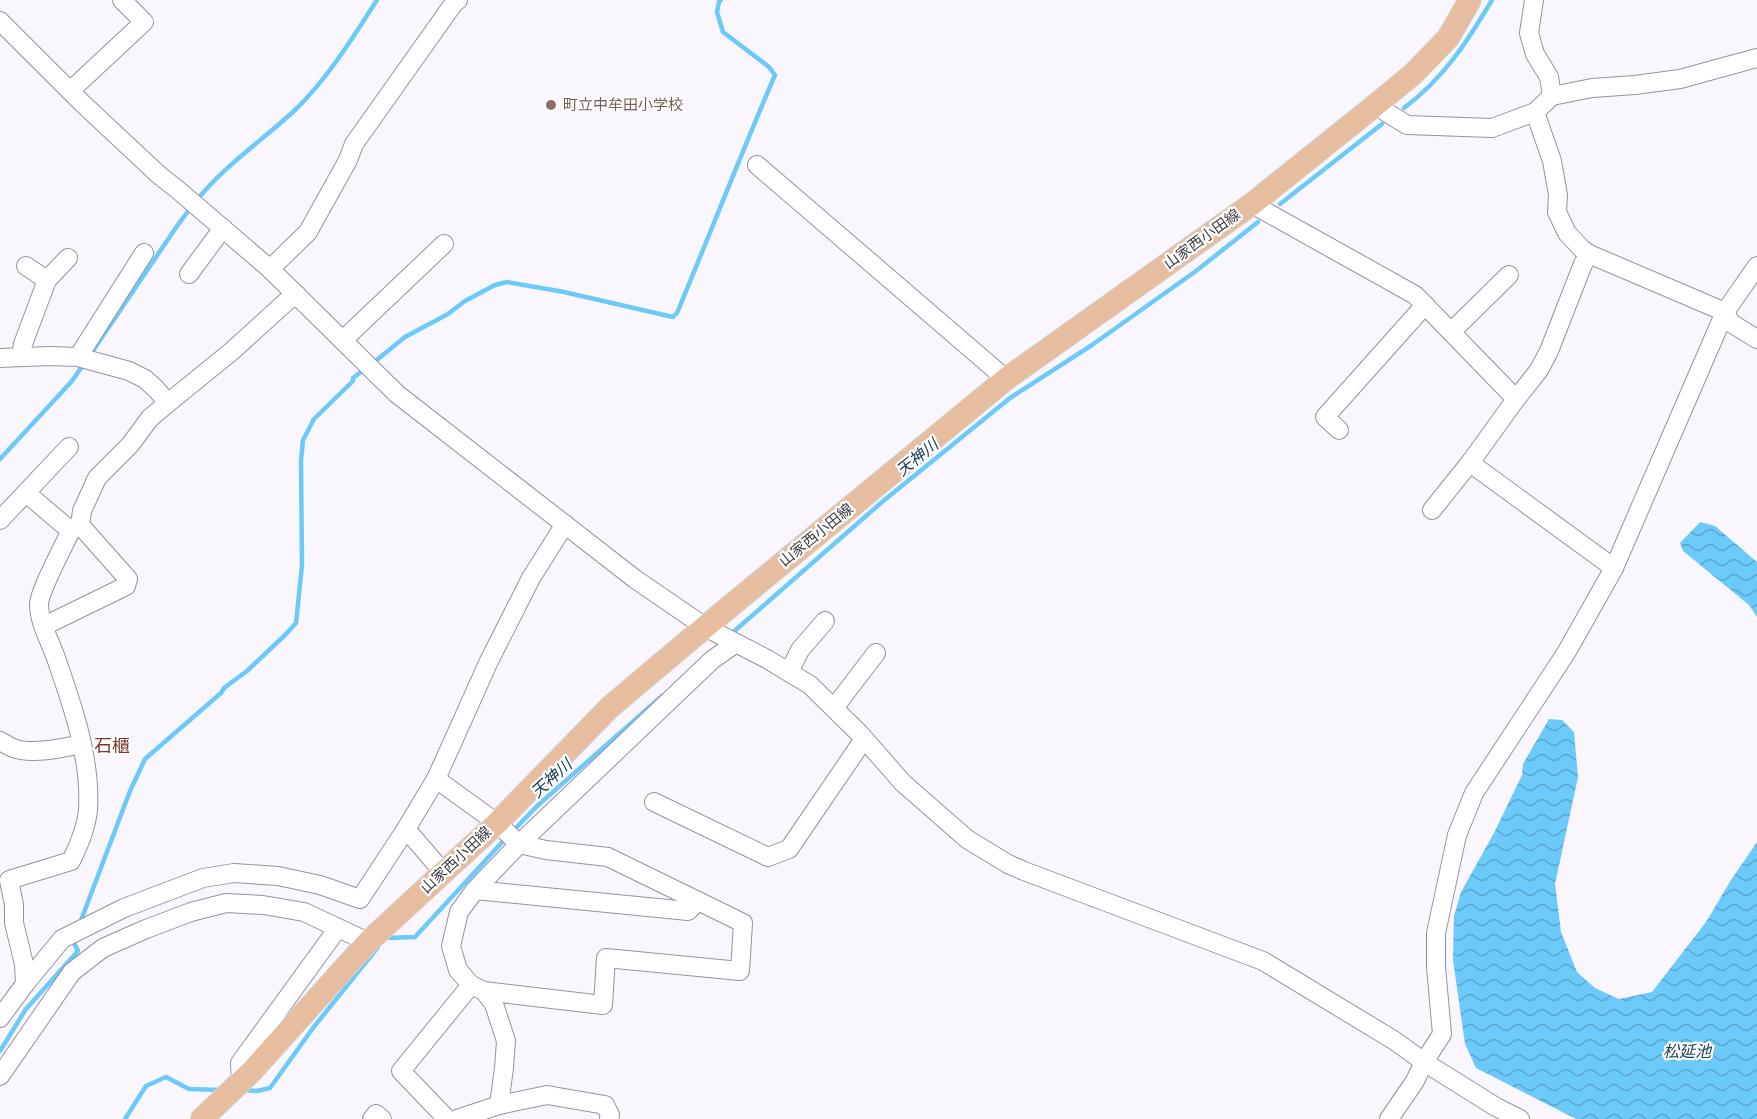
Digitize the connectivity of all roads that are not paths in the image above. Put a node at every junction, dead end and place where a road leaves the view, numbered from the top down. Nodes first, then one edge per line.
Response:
1 (122, 0) edge
2 (1470, 0) edge
3 (1534, 0) edge
4 (454, 1) edge
5 (0, 21) edge
6 (1757, 58) edge
7 (70, 91) junction
8 (1552, 96) junction
9 (1378, 104) junction
10 (1535, 112) junction
11 (757, 165) dead end
12 (1252, 204) junction
13 (222, 228) junction
14 (444, 244) dead end
15 (144, 253) dead end
16 (1589, 254) junction
17 (68, 258) dead end
18 (26, 266) dead end
19 (1757, 266) edge
20 (270, 269) junction
21 (189, 274) dead end
22 (1509, 275) dead end
23 (47, 280) junction
24 (297, 295) junction
25 (1425, 305) junction
26 (1725, 312) junction
27 (1451, 332) junction
28 (1757, 339) edge
29 (343, 340) junction
30 (21, 357) junction
31 (78, 357) junction
32 (0, 358) edge
33 (1006, 379) junction
34 (1516, 399) junction
35 (168, 403) junction
36 (1339, 430) dead end
37 (69, 447) dead end
38 (1472, 460) junction
39 (26, 493) junction
40 (1432, 510) dead end
41 (0, 520) edge
42 (565, 524) junction
43 (75, 528) junction
44 (1614, 568) junction
45 (825, 621) dead end
46 (44, 626) junction
47 (705, 627) junction
48 (736, 643) junction
49 (876, 653) dead end
50 (789, 672) junction
51 (834, 708) junction
52 (864, 739) junction
53 (0, 741) edge
54 (82, 744) junction
55 (436, 779) junction
56 (654, 802) dead end
57 (497, 823) junction
58 (406, 829) junction
59 (519, 844) junction
60 (443, 872) junction
61 (475, 890) junction
62 (698, 901) junction
63 (338, 928) junction
64 (368, 942) junction
65 (25, 984) junction
66 (478, 988) junction
67 (2, 1015) edge
68 (32, 1029) junction
69 (1424, 1062) junction
70 (0, 1076) edge
71 (241, 1082) junction
72 (499, 1105) junction
73 (202, 1119) edge
74 (372, 1119) edge
75 (382, 1119) edge
76 (447, 1119) edge
77 (457, 1119) edge
78 (609, 1119) edge
79 (1389, 1119) edge
80 (1520, 1119) edge

1 - 7 street
2 - 9 main road, 山家西小田線
3 - 8 street
4 - 20 street
5 - 7 street
6 - 8 street
7 - 13 street
8 - 10 street
9 - 10 street
9 - 12 main road, 山家西小田線
10 - 16 street
11 - 33 street
12 - 25 street
12 - 33 main road, 山家西小田線
13 - 20 street
13 - 21 street
14 - 29 street
15 - 31 street
16 - 26 street
16 - 34 street
17 - 23 street
18 - 23 street
19 - 26 street
20 - 24 street
22 - 27 street
23 - 30 street
24 - 29 street
24 - 35 street
25 - 27 street
25 - 36 street
26 - 28 street
26 - 44 street
27 - 34 street
29 - 42 street
30 - 31 street
30 - 32 street
31 - 35 street
33 - 47 main road, 山家西小田線
34 - 38 street
35 - 43 street
37 - 39 street
38 - 40 street
38 - 44 street
39 - 41 street
39 - 43 street
42 - 47 street
42 - 55 street
43 - 46 street
43 - 46 street
44 - 69 street
45 - 50 street
46 - 54 street
47 - 48 street
47 - 57 main road, 山家西小田線
48 - 50 street
48 - 59 street
49 - 51 street
50 - 51 street
51 - 52 street
52 - 56 street
52 - 69 street
53 - 54 street
54 - 65 street
55 - 57 street
55 - 58 street
57 - 59 street
57 - 60 main road, 山家西小田線
58 - 60 street
58 - 65 street
59 - 61 street
59 - 62 street
60 - 64 main road, 山家西小田線
61 - 62 street
61 - 66 street
62 - 66 street
63 - 64 street
63 - 68 street
63 - 71 street
64 - 71 main road, 山家西小田線
65 - 67 street
66 - 72 street
66 - 76 street
67 - 68 street
68 - 70 street
69 - 79 street
69 - 80 street
71 - 73 main road, 山家西小田線
72 - 77 street
72 - 78 street
74 - 75 street

